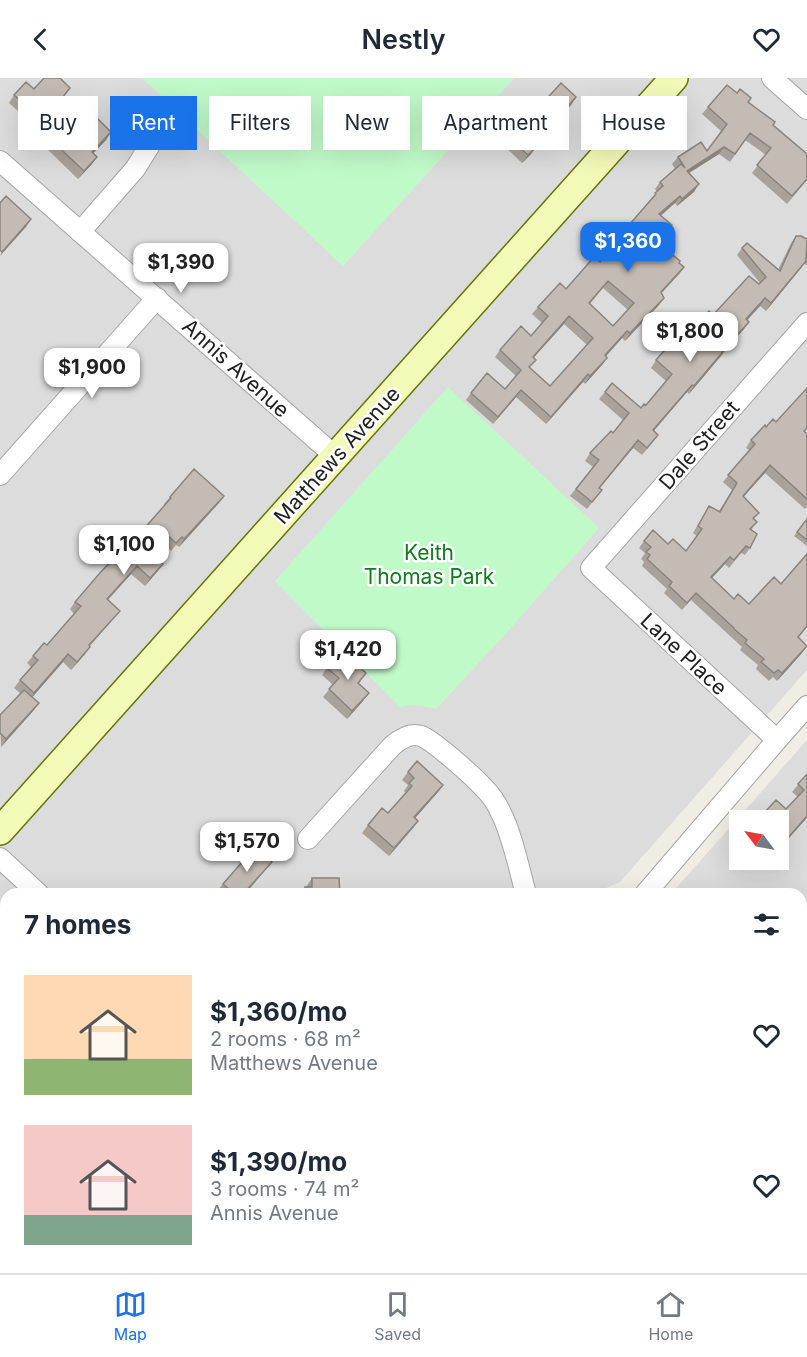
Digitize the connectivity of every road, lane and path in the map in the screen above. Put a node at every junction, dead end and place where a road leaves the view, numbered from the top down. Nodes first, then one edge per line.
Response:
1 (674, 78) edge
2 (772, 78) edge
3 (807, 109) edge
4 (147, 150) edge
5 (0, 161) edge
6 (80, 232) junction
7 (157, 298) junction
8 (807, 323) edge
9 (336, 457) junction
10 (0, 475) edge
11 (591, 568) joint
12 (807, 706) edge
13 (777, 740) junction
14 (0, 831) edge
15 (308, 839) dead end
16 (0, 858) edge
17 (32, 888) edge
18 (524, 888) edge
19 (650, 888) edge

1 - 9 street, Matthews Avenue
2 - 3 street
4 - 6 street
5 - 6 street, Annis Avenue
6 - 7 street, Annis Avenue
7 - 9 street, Annis Avenue
7 - 10 street
8 - 11 street, Dale Street
9 - 14 street, Matthews Avenue
11 - 13 street, Lane Place
12 - 13 street
13 - 19 street
15 - 18 street
16 - 17 street

